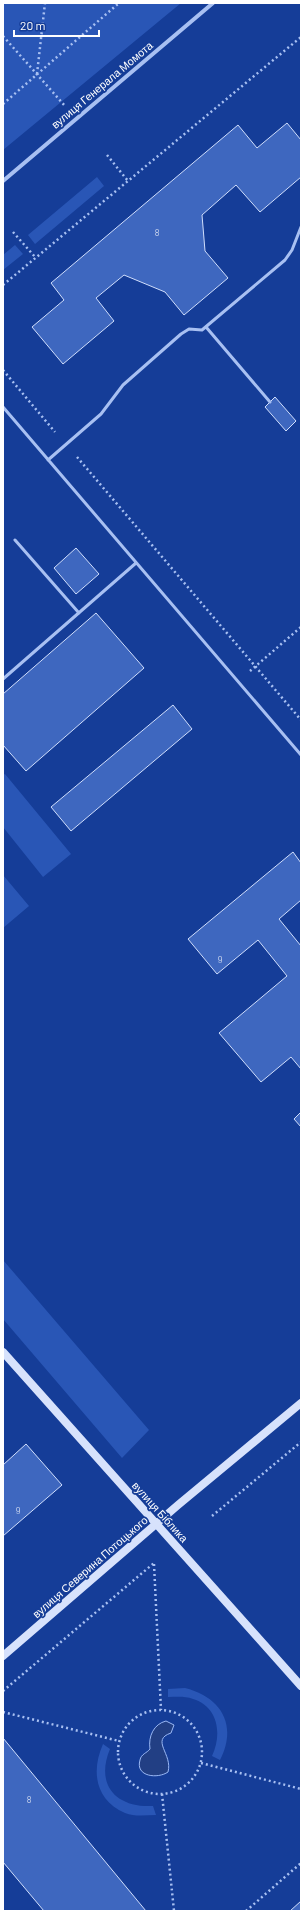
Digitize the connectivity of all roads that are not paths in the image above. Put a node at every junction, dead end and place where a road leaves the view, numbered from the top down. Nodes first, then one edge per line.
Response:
1 (213, 3) edge
2 (3, 182) edge
3 (301, 227) edge
4 (206, 327) junction
5 (270, 402) dead end
6 (3, 407) edge
7 (48, 460) junction
8 (15, 540) dead end
9 (136, 563) junction
10 (79, 613) junction
11 (3, 679) edge
12 (301, 755) edge
13 (3, 1352) edge
14 (301, 1403) edge
15 (156, 1524) junction
16 (3, 1656) edge
17 (301, 1686) edge

1 - 2 street, вулиця Генерала Момота
3 - 4 lane
4 - 5 lane
4 - 7 lane
6 - 7 lane
7 - 9 lane
8 - 10 lane
9 - 10 lane
9 - 12 lane
10 - 11 lane
13 - 15 street, вулиця Біблика
14 - 15 street, вулиця Северина Потоцького
15 - 16 street, вулиця Северина Потоцького
15 - 17 street, вулиця Біблика

